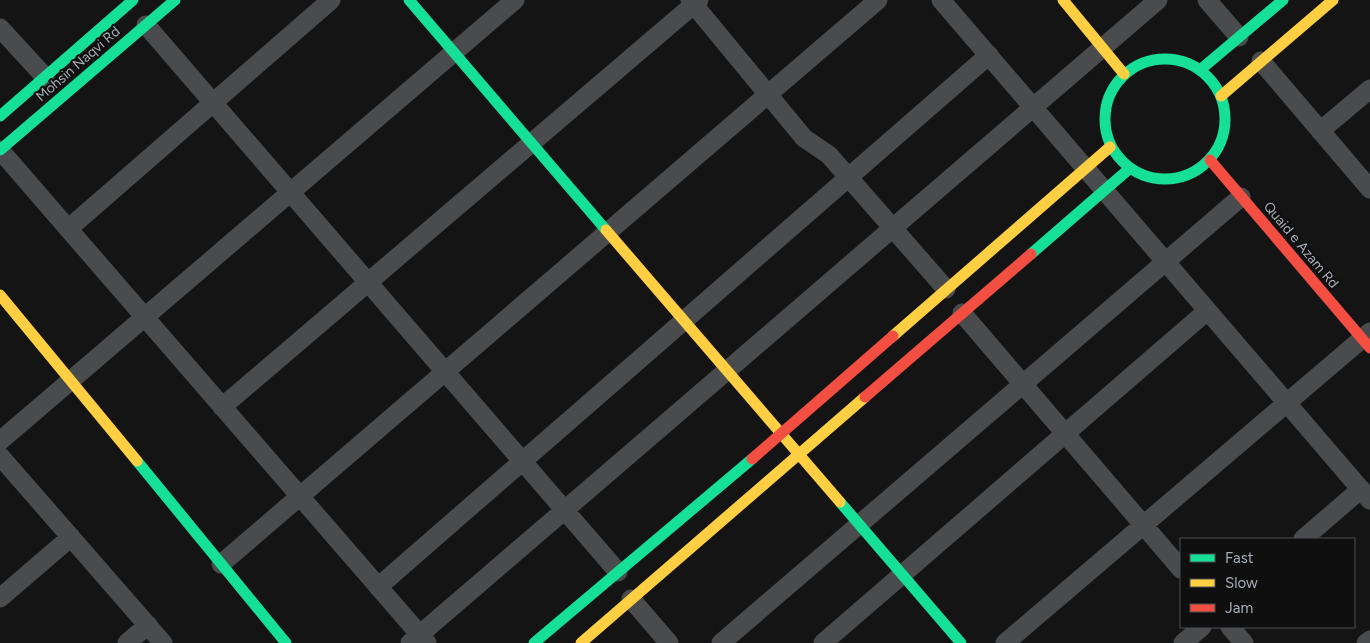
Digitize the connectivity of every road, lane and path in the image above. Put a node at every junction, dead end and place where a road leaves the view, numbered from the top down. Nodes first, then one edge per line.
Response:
1 (133, 0) edge
2 (175, 0) edge
3 (331, 0) edge
4 (409, 0) edge
5 (515, 0) edge
6 (878, 0) edge
7 (941, 0) edge
8 (1063, 0) edge
9 (1158, 0) edge
10 (1207, 0) edge
11 (1282, 0) edge
12 (1333, 0) edge
13 (694, 1) edge
14 (146, 25) junction
15 (0, 28) edge
16 (1239, 37) junction
17 (1102, 48) junction
18 (454, 53) junction
19 (989, 55) junction
20 (1261, 61) junction
21 (1200, 70) junction
22 (1124, 74) junction
23 (45, 77) junction
24 (1370, 89) edge
25 (768, 94) junction
26 (1221, 96) junction
27 (213, 103) junction
28 (1033, 107) junction
29 (0, 116) edge
30 (1320, 131) junction
31 (531, 143) junction
32 (1110, 147) junction
33 (0, 150) edge
34 (1210, 160) junction
35 (1086, 168) junction
36 (1129, 169) junction
37 (848, 178) junction
38 (1367, 179) edge
39 (1105, 190) junction
40 (290, 192) junction
41 (1241, 197) junction
42 (893, 228) junction
43 (68, 229) junction
44 (608, 232) junction
45 (1165, 262) junction
46 (368, 282) junction
47 (946, 289) junction
48 (0, 295) edge
49 (1207, 310) junction
50 (962, 313) junction
51 (145, 317) junction
52 (684, 320) junction
53 (1367, 340) edge
54 (727, 371) junction
55 (445, 372) junction
56 (71, 381) junction
57 (1023, 384) junction
58 (1287, 403) junction
59 (222, 407) junction
60 (1065, 433) junction
61 (781, 434) junction
62 (0, 441) edge
63 (799, 454) junction
64 (0, 456) edge
65 (522, 461) junction
66 (1365, 495) edge
67 (300, 496) junction
68 (565, 510) junction
69 (859, 524) junction
70 (1143, 525) junction
71 (71, 538) junction
72 (1304, 538) edge
73 (221, 564) junction
74 (1180, 568) edge
75 (618, 572) junction
76 (902, 574) junction
77 (378, 587) junction
78 (0, 598) edge
79 (631, 599) junction
80 (148, 626) junction
81 (1201, 628) edge
82 (1231, 628) edge
83 (419, 640) edge
84 (1370, 640) edge
85 (127, 643) edge
86 (163, 643) edge
87 (286, 643) edge
88 (534, 643) edge
89 (580, 643) edge
90 (669, 643) edge
91 (721, 643) edge
92 (823, 643) edge
93 (960, 643) edge
94 (1005, 643) edge
95 (1183, 643) edge
96 (1244, 643) edge
97 (1366, 643) edge

1 - 23 street, Mohsin Naqvi Rd
2 - 14 street, Mohsin Naqvi Rd
3 - 27 street
4 - 18 street
5 - 18 street
6 - 25 street
7 - 19 street
8 - 17 street
9 - 17 street
10 - 16 street
11 - 16 street
12 - 20 street
13 - 25 street
13 - 31 street
14 - 27 street
14 - 33 street, Mohsin Naqvi Rd
15 - 23 street
16 - 21 street
17 - 22 street
17 - 28 street
18 - 31 street
18 - 40 street
19 - 28 street
19 - 37 street
20 - 26 street
20 - 30 street
21 - 22 street
21 - 26 street
22 - 32 street
23 - 29 street, Mohsin Naqvi Rd
24 - 30 street
25 - 37 street
25 - 44 street
26 - 34 street
27 - 40 street
27 - 43 street
28 - 35 street
28 - 42 street
30 - 38 street
31 - 44 street
31 - 46 street
32 - 35 street
32 - 36 street
33 - 43 street
34 - 36 street
34 - 41 street, Quaid e Azam Rd
35 - 39 street
35 - 47 street
36 - 39 street
37 - 42 street
37 - 52 street
39 - 45 street
39 - 50 street
40 - 46 street
40 - 51 street
41 - 45 street
41 - 53 street, Quaid e Azam Rd
42 - 47 street
42 - 54 street
43 - 51 street
44 - 52 street
44 - 55 street
45 - 49 street
45 - 57 street
46 - 55 street
46 - 59 street
47 - 61 street
48 - 56 street
49 - 58 street
49 - 60 street
50 - 57 street
50 - 63 street
51 - 56 street
51 - 59 street
52 - 54 street
52 - 65 street
53 - 58 street
54 - 61 street
54 - 68 street
55 - 65 street
55 - 67 street
56 - 62 street
56 - 73 street
57 - 60 street
57 - 69 street
58 - 66 street
58 - 70 street
59 - 67 street
60 - 70 street
60 - 76 street
61 - 63 street
61 - 75 street
63 - 69 street
63 - 79 street
64 - 71 street
65 - 68 street
65 - 77 street
66 - 72 street
67 - 73 street
67 - 77 street
68 - 75 street
68 - 83 street
69 - 76 street
69 - 91 street
70 - 74 street
70 - 94 street
71 - 78 street
71 - 80 street
73 - 87 street
75 - 88 street
76 - 92 street
76 - 93 street
77 - 83 street
79 - 89 street
79 - 90 street
80 - 85 street
80 - 86 street
81 - 95 street
82 - 96 street
84 - 97 street

